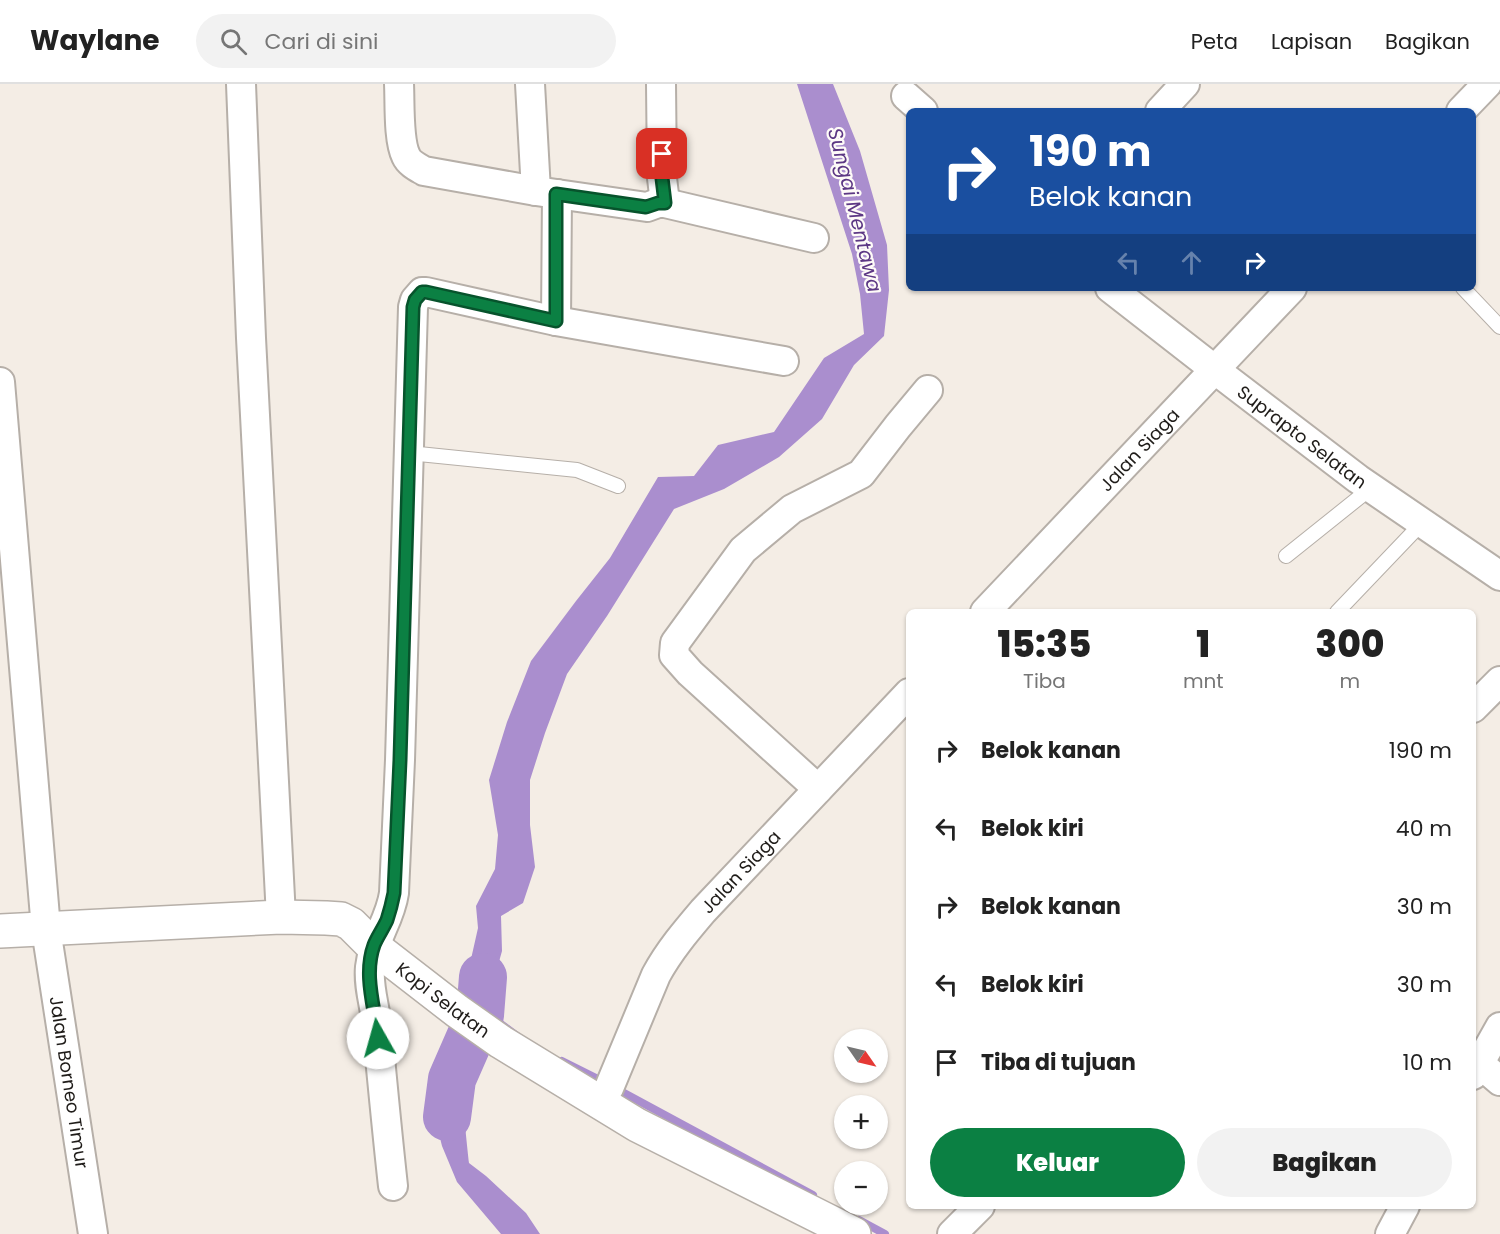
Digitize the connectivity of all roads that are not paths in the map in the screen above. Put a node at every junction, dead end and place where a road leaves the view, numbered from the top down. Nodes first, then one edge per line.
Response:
1 (241, 84) edge
2 (399, 84) edge
3 (530, 84) edge
4 (661, 84) edge
5 (1185, 84) edge
6 (1487, 84) edge
7 (1163, 108) edge
8 (1464, 108) edge
9 (546, 192) junction
10 (665, 203) junction
11 (814, 238) dead end
12 (1114, 291) edge
13 (1289, 291) edge
14 (1466, 291) edge
15 (556, 321) junction
16 (1500, 327) edge
17 (784, 361) dead end
18 (1214, 369) junction
19 (0, 382) edge
20 (928, 390) dead end
21 (409, 453) junction
22 (618, 486) dead end
23 (1371, 488) junction
24 (1422, 523) junction
25 (1286, 556) dead end
26 (1500, 576) edge
27 (988, 609) edge
28 (1340, 609) edge
29 (1500, 681) edge
30 (906, 696) edge
31 (1476, 705) edge
32 (818, 789) junction
33 (281, 917) junction
34 (46, 928) junction
35 (0, 931) edge
36 (373, 946) junction
37 (1500, 1027) edge
38 (1481, 1070) edge
39 (607, 1089) junction
40 (393, 1185) dead end
41 (977, 1209) edge
42 (1403, 1209) edge
43 (93, 1234) edge
44 (854, 1234) edge
45 (952, 1234) edge
46 (1390, 1234) edge

1 - 33 street
2 - 9 street
3 - 9 street
4 - 10 street
5 - 7 street
6 - 8 street
9 - 10 street
9 - 15 street
10 - 11 street
12 - 18 street, Suprapto Selatan
13 - 18 street, Jalan Siaga
14 - 16 lane
15 - 17 street
15 - 21 street
18 - 23 street, Suprapto Selatan
18 - 27 street, Jalan Siaga
19 - 34 street, Jalan Borneo Timur
20 - 32 street
21 - 22 lane
21 - 36 street
23 - 24 street, Suprapto Selatan
23 - 25 lane
24 - 26 street, Suprapto Selatan
24 - 28 lane
29 - 31 street
30 - 32 street, Jalan Siaga
32 - 39 street, Jalan Siaga
33 - 34 street, Kopi Selatan
33 - 36 street, Kopi Selatan
34 - 35 street, Kopi Selatan
34 - 43 street, Jalan Borneo Timur
36 - 39 street, Kopi Selatan
36 - 40 street
37 - 38 street
39 - 44 street, Kopi Selatan
41 - 45 street
42 - 46 street

